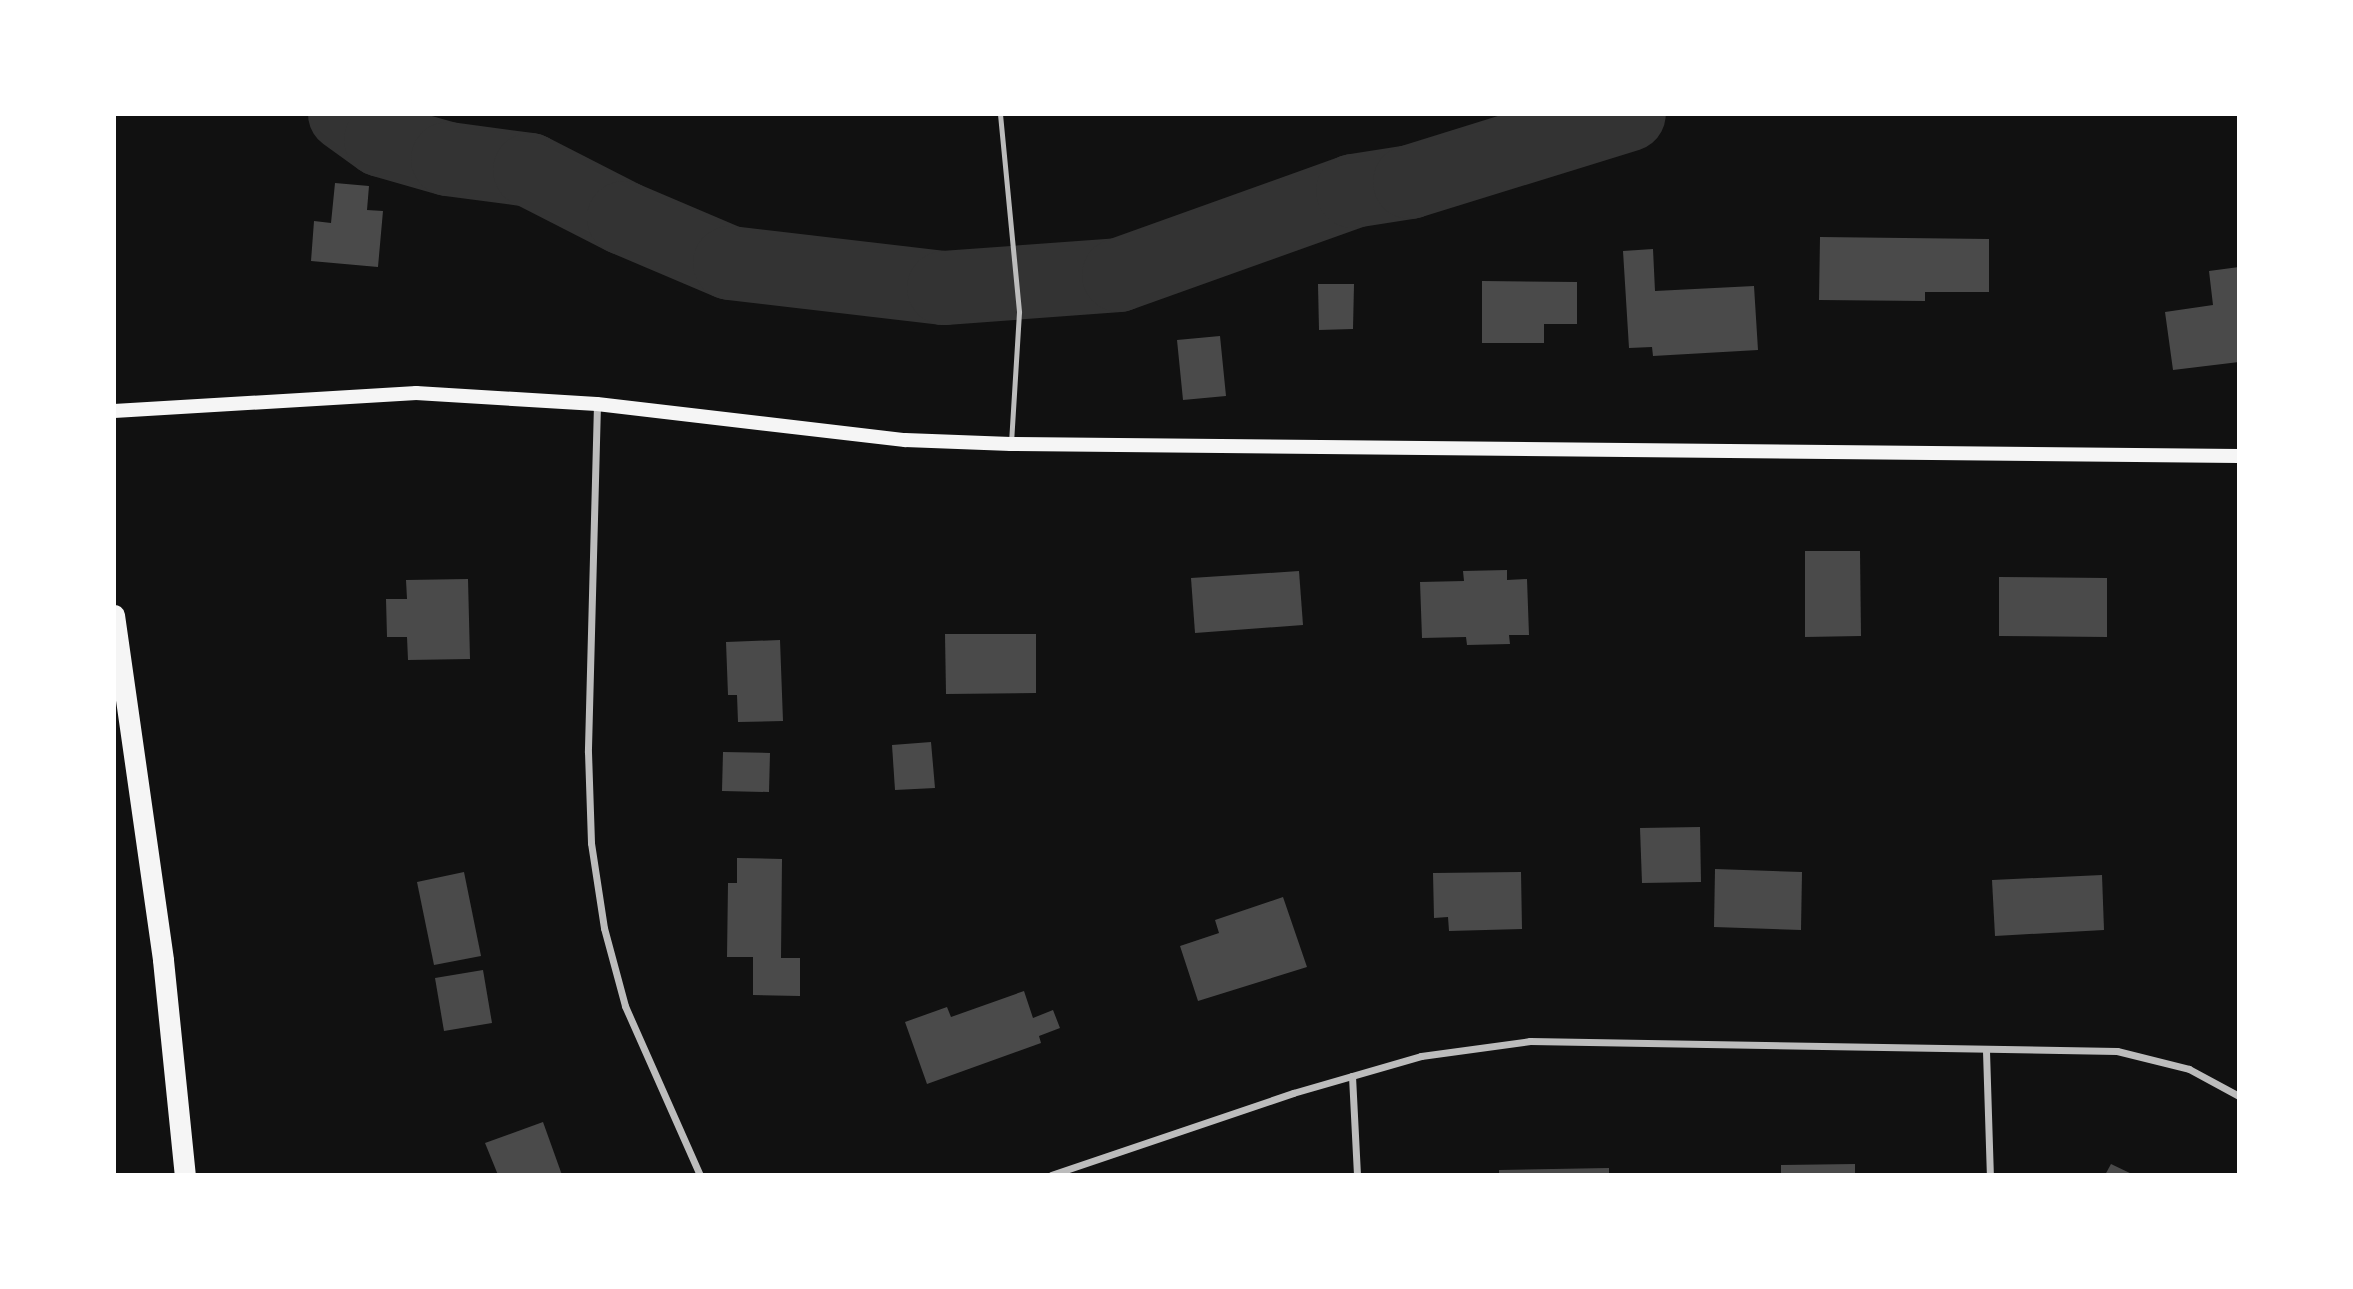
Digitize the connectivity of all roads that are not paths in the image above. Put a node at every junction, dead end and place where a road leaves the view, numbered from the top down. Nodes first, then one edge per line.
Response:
1 (1000, 114) edge
2 (597, 404) junction
3 (114, 411) edge
4 (1011, 444) junction
5 (2239, 456) edge
6 (114, 615) edge
7 (1986, 1051) junction
8 (1352, 1076) junction
9 (2239, 1096) edge
10 (185, 1175) edge
11 (701, 1175) edge
12 (1051, 1175) edge
13 (1357, 1175) edge
14 (1990, 1175) edge

1 - 4 lane
2 - 3 main road
2 - 4 main road
2 - 11 street
4 - 5 main road
6 - 10 highway
7 - 8 street
7 - 9 street
7 - 14 street
8 - 12 street
8 - 13 street

